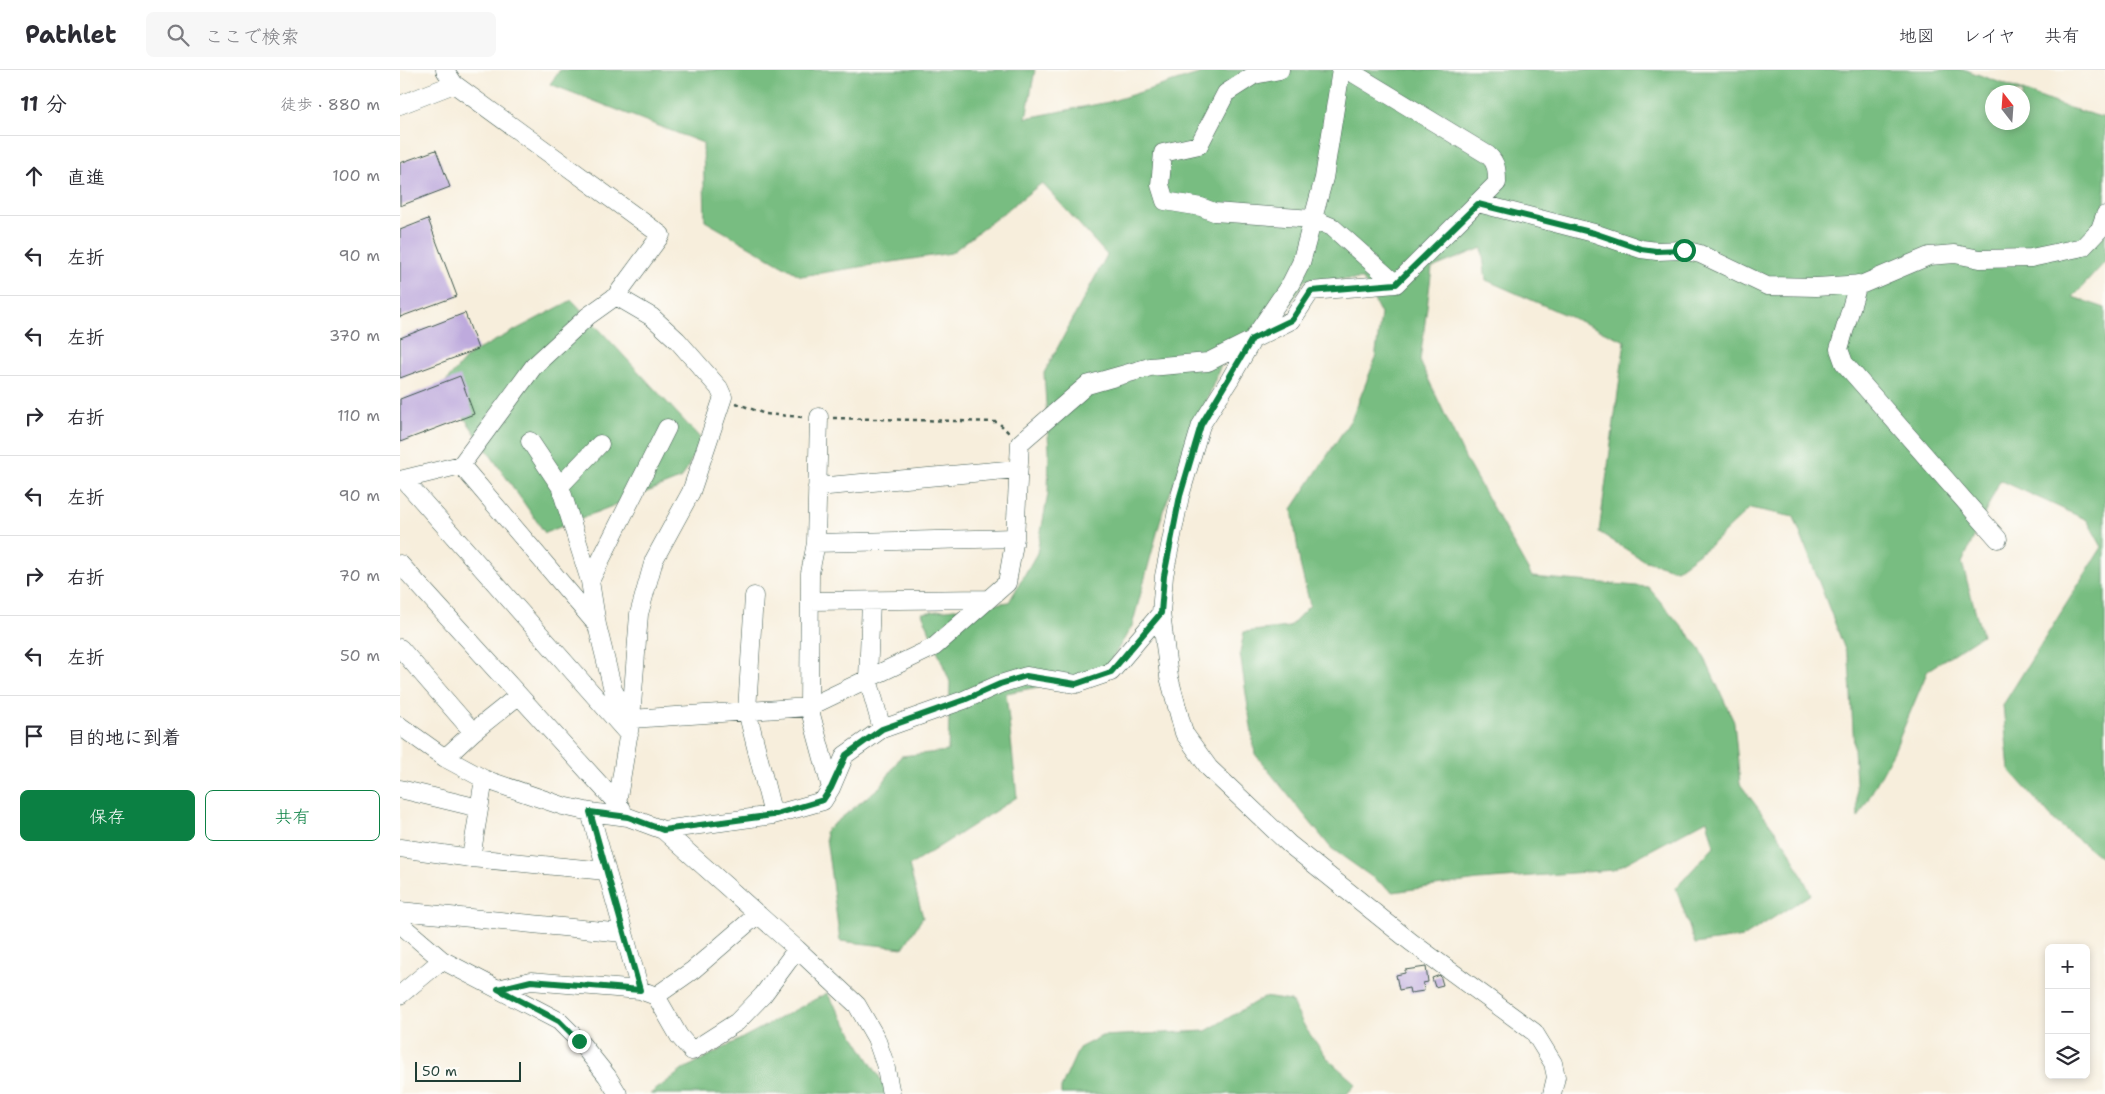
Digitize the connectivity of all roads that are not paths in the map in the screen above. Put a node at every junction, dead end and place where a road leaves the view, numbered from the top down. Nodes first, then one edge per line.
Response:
1 (1280, 70) edge
2 (1342, 70) edge
3 (1348, 70) edge
4 (449, 77) edge
5 (400, 105) edge
6 (1478, 204) junction
7 (2105, 215) edge
8 (1313, 219) junction
9 (1396, 284) junction
10 (1858, 284) junction
11 (616, 296) junction
12 (1252, 339) junction
13 (819, 418) road end
14 (667, 428) dead end
15 (530, 441) dead end
16 (600, 444) dead end
17 (462, 465) junction
18 (1017, 469) junction
19 (402, 480) edge
20 (560, 486) junction
21 (817, 487) junction
22 (1016, 538) junction
23 (1998, 539) dead end
24 (816, 543) junction
25 (400, 564) edge
26 (590, 581) junction
27 (754, 596) dead end
28 (988, 599) junction
29 (810, 601) junction
30 (871, 601) junction
31 (1161, 613) junction
32 (597, 626) junction
33 (400, 648) edge
34 (868, 679) junction
35 (518, 696) junction
36 (809, 706) junction
37 (747, 711) junction
38 (400, 726) edge
39 (630, 727) junction
40 (882, 729) junction
41 (474, 732) junction
42 (445, 758) junction
43 (484, 779) junction
44 (831, 788) junction
45 (400, 790) edge
46 (479, 808) junction
47 (623, 810) junction
48 (590, 812) junction
49 (773, 815) junction
50 (663, 830) junction
51 (400, 848) edge
52 (471, 858) junction
53 (606, 871) junction
54 (400, 911) edge
55 (758, 914) junction
56 (400, 924) edge
57 (623, 933) junction
58 (797, 948) junction
59 (442, 960) junction
60 (498, 989) junction
61 (640, 990) junction
62 (401, 994) edge
63 (656, 996) junction
64 (618, 1094) edge
65 (891, 1094) edge
66 (1552, 1094) edge

1 - 8 street
2 - 8 street
3 - 6 street
4 - 5 street
4 - 11 street
6 - 9 street
6 - 10 street
7 - 10 street
8 - 9 street
8 - 12 street
9 - 12 street
10 - 23 street
11 - 17 street
11 - 39 street
12 - 18 street
12 - 31 street
13 - 21 street
14 - 26 street
15 - 20 street
16 - 20 street
17 - 19 street
17 - 32 street
18 - 21 street
18 - 22 street
19 - 39 street
20 - 26 street
21 - 24 street
22 - 24 street
22 - 28 street
24 - 29 street
25 - 35 street
26 - 32 street
27 - 37 street
28 - 30 street
28 - 34 street
29 - 30 street
29 - 36 street
30 - 34 street
31 - 40 street
31 - 66 street
32 - 39 street
33 - 41 street
34 - 36 street
34 - 40 street
35 - 41 street
35 - 47 street
36 - 37 street
36 - 44 street
37 - 39 street
37 - 49 street
38 - 42 street
39 - 47 street
40 - 44 street
41 - 42 street
42 - 43 street
43 - 46 street
43 - 48 street
44 - 49 street
45 - 46 street
46 - 52 street
47 - 48 street
47 - 50 street
48 - 53 street
49 - 50 street
50 - 55 street
51 - 52 street
52 - 53 street
53 - 57 street
54 - 57 street
55 - 58 street
55 - 63 street
56 - 59 street
57 - 61 street
58 - 63 street
58 - 65 street
59 - 60 street
59 - 62 street
60 - 61 street
60 - 64 street
61 - 63 street

